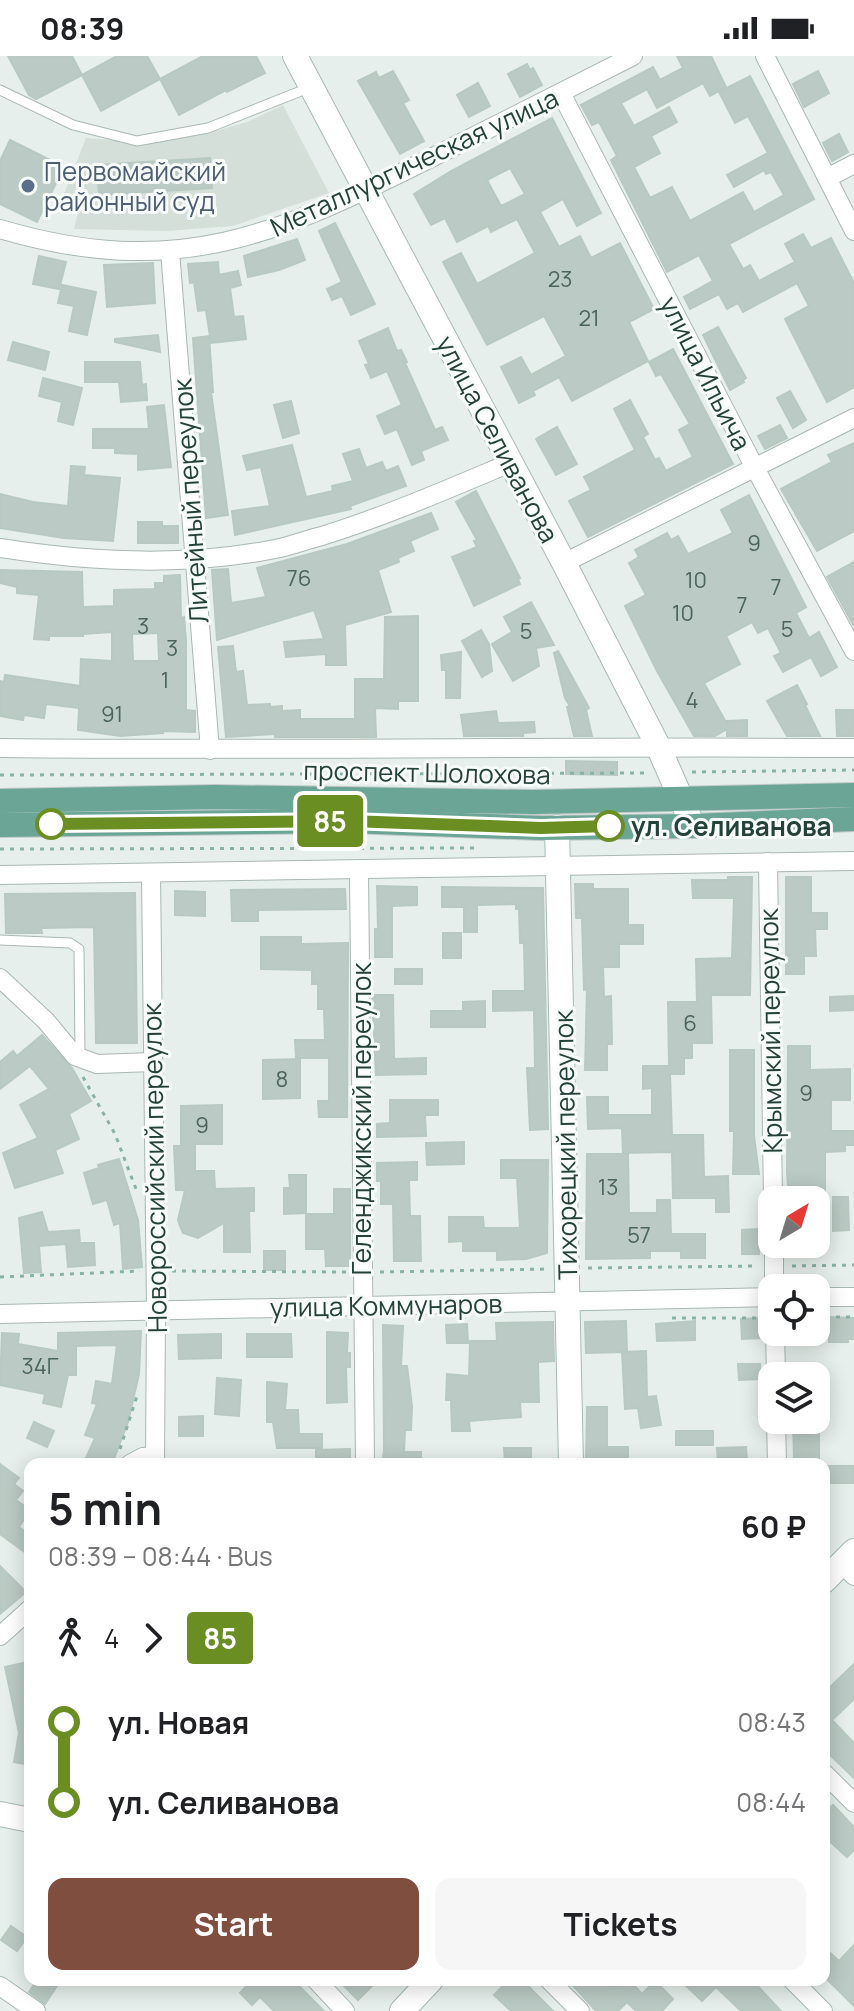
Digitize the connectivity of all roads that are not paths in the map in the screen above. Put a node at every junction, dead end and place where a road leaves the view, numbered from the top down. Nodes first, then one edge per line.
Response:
1 (295, 56) edge
2 (633, 56) edge
3 (765, 56) edge
4 (601, 63) edge
5 (311, 87) junction
6 (0, 90) edge
7 (561, 93) junction
8 (854, 164) edge
9 (827, 178) junction
10 (366, 191) junction
11 (854, 231) edge
12 (2, 235) edge
13 (170, 251) junction
14 (854, 418) edge
15 (510, 463) junction
16 (755, 468) junction
17 (0, 548) edge
18 (194, 559) junction
19 (564, 563) junction
20 (854, 651) edge
21 (658, 746) junction
22 (0, 748) edge
23 (854, 748) edge
24 (210, 750) junction
25 (854, 795) edge
26 (0, 801) edge
27 (684, 801) junction
28 (854, 819) edge
29 (0, 825) edge
30 (693, 826) junction
31 (557, 827) junction
32 (854, 861) edge
33 (768, 862) junction
34 (559, 864) junction
35 (359, 871) junction
36 (151, 873) junction
37 (0, 875) edge
38 (0, 940) edge
39 (0, 978) edge
40 (153, 1062) junction
41 (80, 1065) junction
42 (773, 1186) edge
43 (758, 1297) edge
44 (830, 1297) edge
45 (854, 1297) edge
46 (569, 1302) junction
47 (362, 1306) junction
48 (156, 1310) junction
49 (0, 1314) edge
50 (776, 1434) edge
51 (155, 1458) edge
52 (365, 1458) edge
53 (571, 1458) edge
54 (777, 1458) edge
55 (850, 1563) edge
56 (830, 1577) edge
57 (24, 1614) edge
58 (0, 1636) edge
59 (830, 1779) edge
60 (854, 1803) edge
61 (1, 1817) edge
62 (24, 1819) edge
63 (0, 1986) edge
64 (322, 1986) edge
65 (425, 1986) edge
66 (555, 1986) edge
67 (798, 1986) edge
68 (36, 2011) edge
69 (345, 2011) edge
70 (402, 2011) edge
71 (580, 2011) edge
72 (823, 2011) edge

1 - 5 street, улица Селиванова
2 - 4 street, Металлургическая улица
3 - 9 street
4 - 7 street, Металлургическая улица
5 - 6 lane
5 - 10 street, улица Селиванова
7 - 10 street, Металлургическая улица
7 - 16 street, улица Ильича
8 - 9 street
9 - 11 street
10 - 13 street, Металлургическая улица
10 - 15 street, улица Селиванова
12 - 13 street, Металлургическая улица
13 - 18 street, Литейный переулок
14 - 16 street
15 - 18 street
15 - 19 street, улица Селиванова
16 - 19 street
16 - 20 street, улица Ильича
17 - 18 street
18 - 24 street, Литейный переулок
19 - 21 street, улица Селиванова
21 - 23 street
21 - 24 street
21 - 27 street, улица Селиванова
22 - 24 street
25 - 27 main road, проспект Шолохова
26 - 27 main road, проспект Шолохова
27 - 30 street, улица Селиванова
28 - 30 main road, проспект Шолохова
29 - 31 main road, проспект Шолохова
30 - 31 main road, проспект Шолохова
31 - 34 street, Тихорецкий переулок
32 - 33 street
33 - 34 street
33 - 42 street, Крымский переулок
34 - 35 street
34 - 46 street, Тихорецкий переулок
35 - 36 street
35 - 47 street, Геленджикский переулок
36 - 37 street
36 - 40 street, Новороссийский переулок
38 - 41 lane
39 - 41 street
40 - 41 street
40 - 48 street, Новороссийский переулок
43 - 46 street, улица Коммунаров
44 - 45 street
46 - 47 street, улица Коммунаров
46 - 53 street, Тихорецкий переулок
47 - 48 street, улица Коммунаров
47 - 52 street, Геленджикский переулок
48 - 49 street, улица Коммунаров
48 - 51 street, Новороссийский переулок
50 - 54 street
55 - 56 street
57 - 58 street
59 - 60 street
61 - 62 street
63 - 68 street
64 - 69 street
65 - 70 street
66 - 71 street
67 - 72 street

